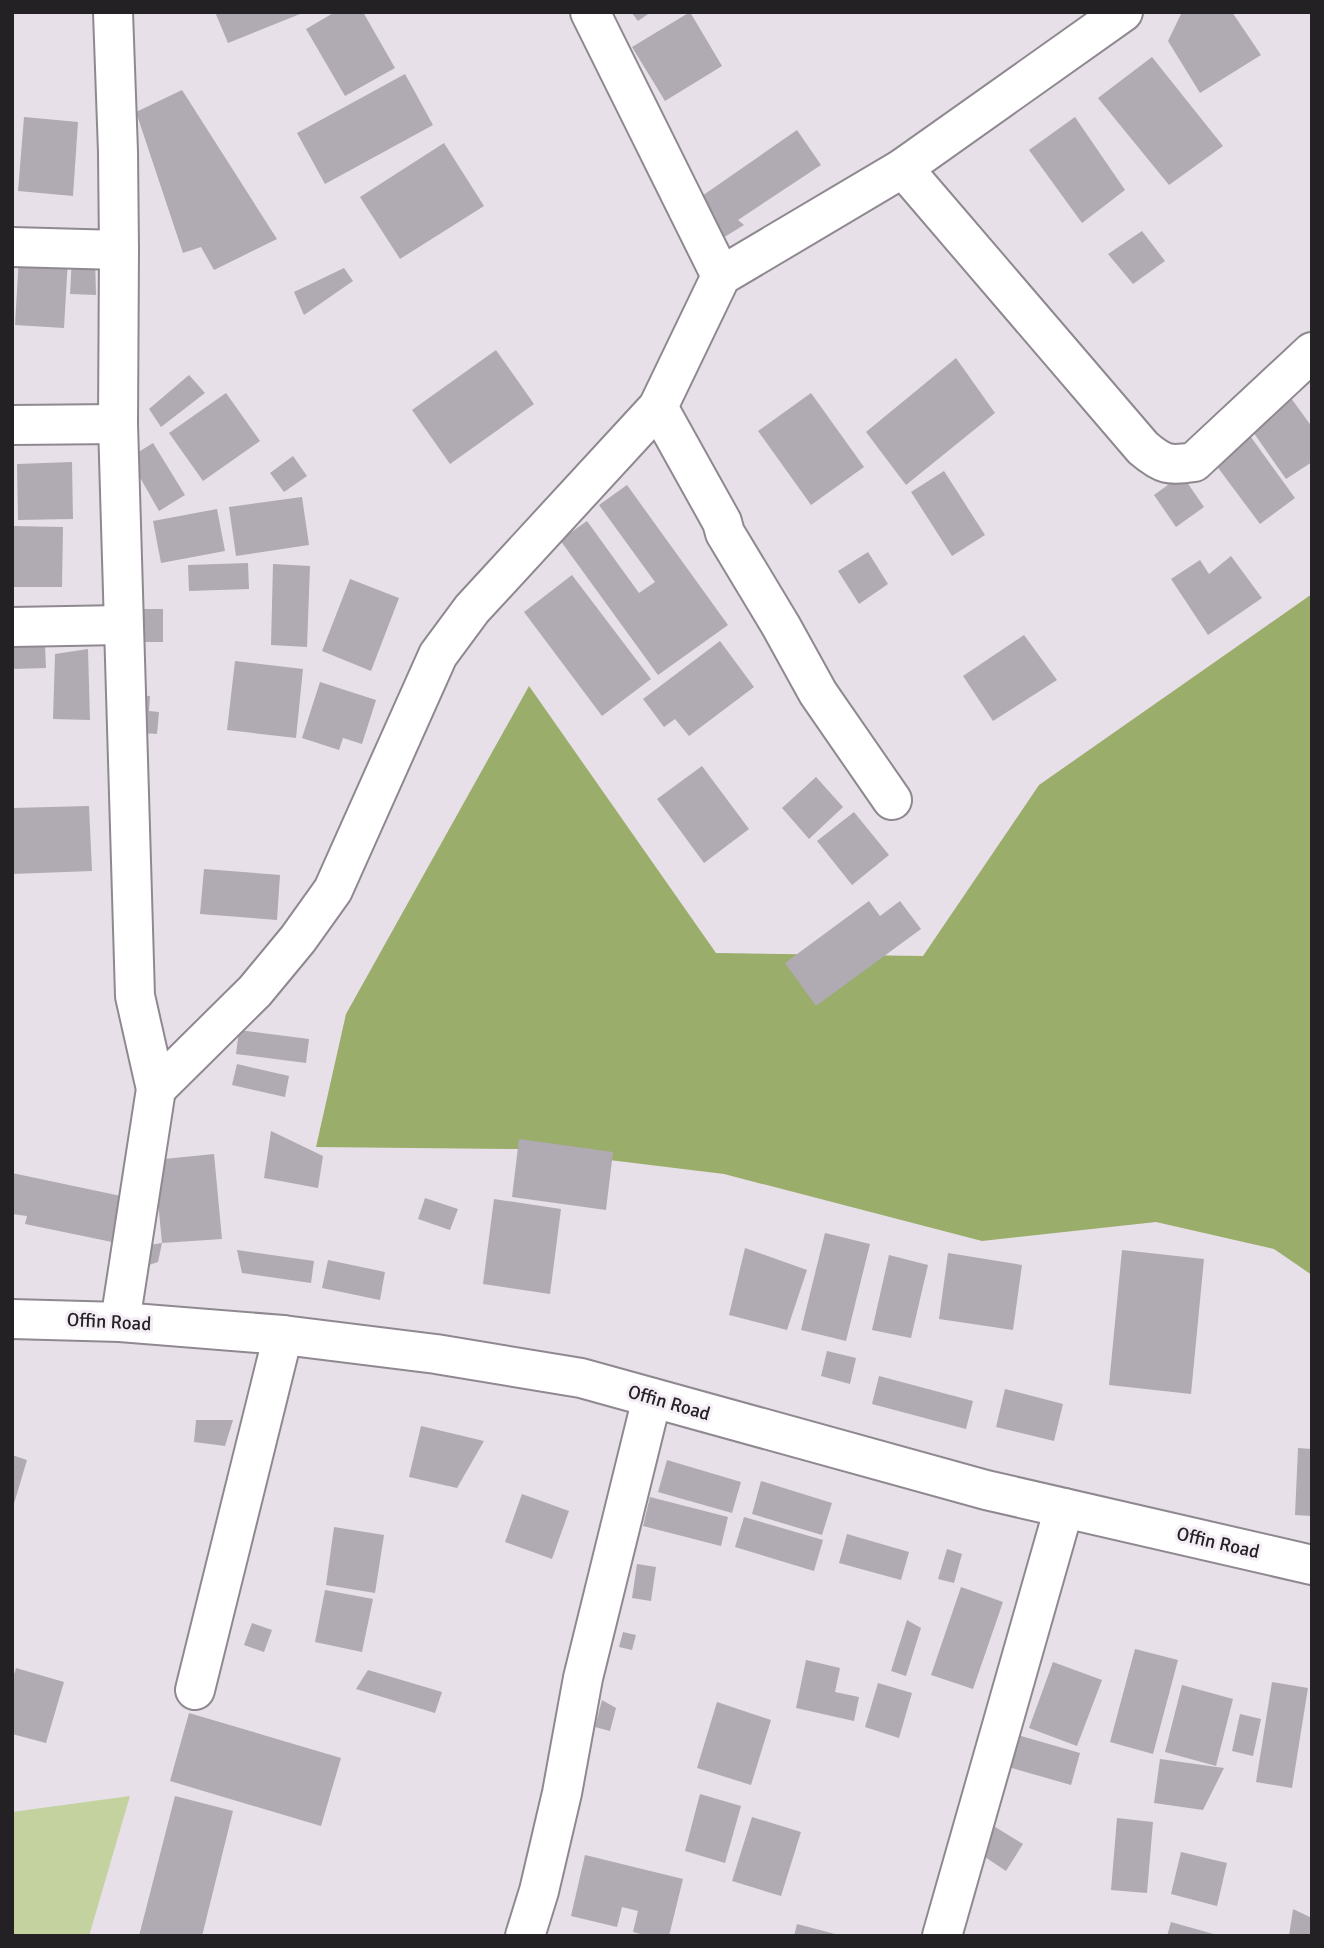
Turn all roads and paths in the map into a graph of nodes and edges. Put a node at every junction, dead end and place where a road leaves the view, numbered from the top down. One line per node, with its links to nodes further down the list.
1 (113, 12): 6 (street)
2 (590, 12): 7 (street)
3 (1123, 12): 4 (street)
4 (903, 167): 7 (street); 8 (street)
5 (12, 247): 6 (street)
6 (119, 250): 10 (street)
7 (721, 276): 9 (street)
8 (1312, 352)
9 (658, 407): 14 (street); 15 (street)
10 (118, 424): 11 (street); 12 (street)
11 (12, 425)
12 (122, 625): 13 (street); 15 (street)
13 (12, 627)
14 (892, 800)
15 (156, 1089): 17 (street)
16 (12, 1319): 17 (street, Offin Road)
17 (120, 1322): 18 (street, Offin Road)
18 (283, 1335): 19 (street, Offin Road); 22 (street)
19 (652, 1398): 20 (street, Offin Road); 23 (street)
20 (1063, 1508): 21 (street, Offin Road); 24 (street)
21 (1312, 1565)
22 (195, 1690)
23 (525, 1936)
24 (942, 1936)

